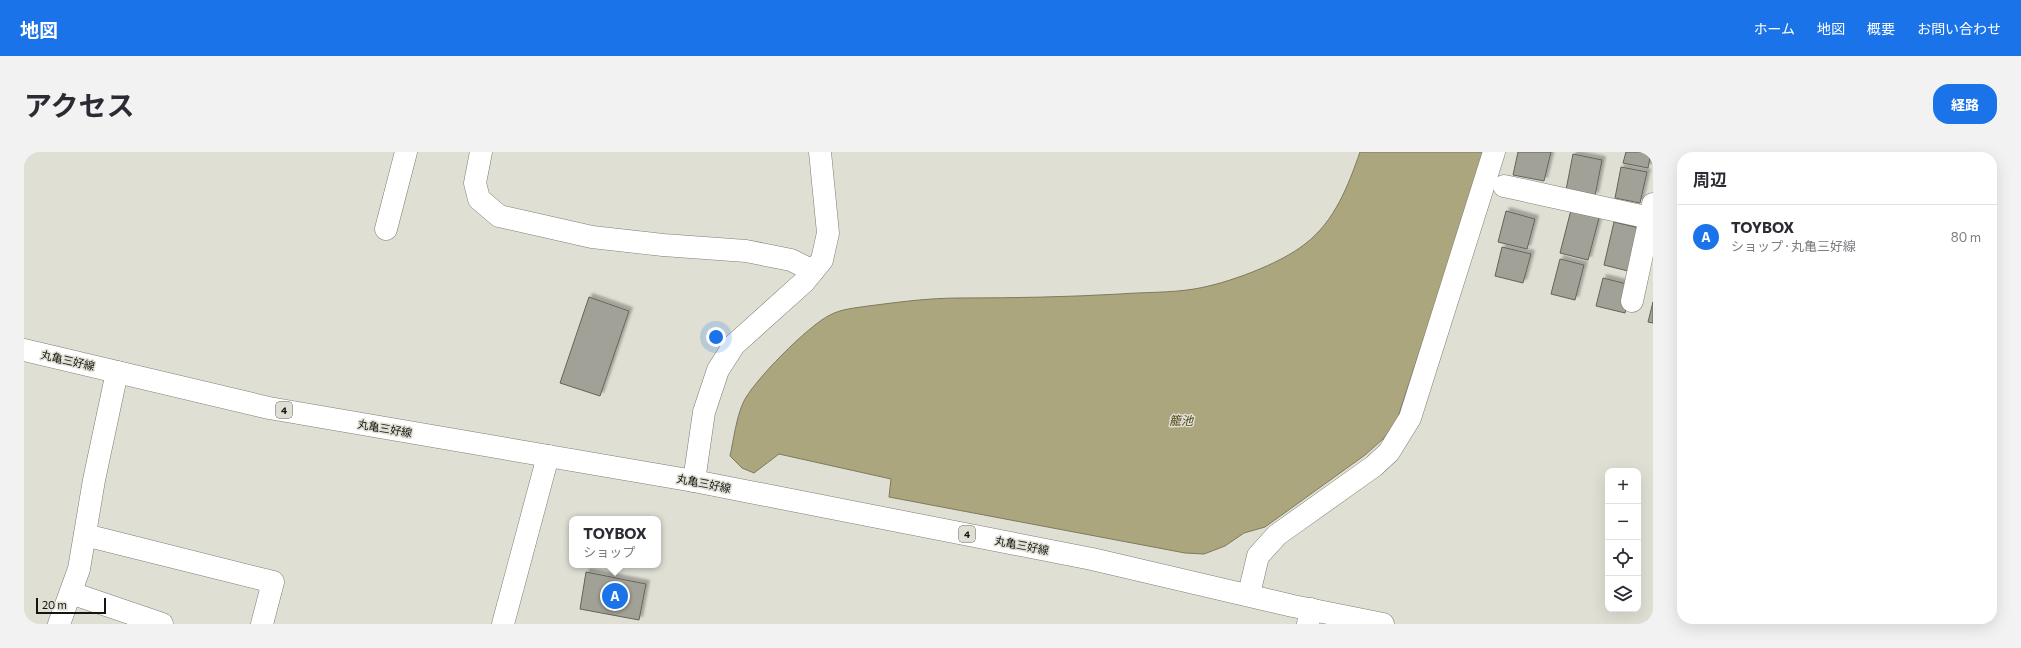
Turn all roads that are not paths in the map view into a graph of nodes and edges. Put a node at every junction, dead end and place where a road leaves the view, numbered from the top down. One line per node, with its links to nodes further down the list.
1 (406, 152): 7 (street)
2 (481, 152): 8 (street)
3 (820, 152): 8 (street)
4 (1494, 152): 16 (street)
5 (1504, 186): 6 (street)
6 (1652, 211): 9 (street)
7 (386, 229)
8 (813, 270): 13 (street)
9 (1632, 301)
10 (24, 350): 11 (street, 丸亀三好線 / 4)
11 (117, 372): 12 (street, 丸亀三好線 / 4); 14 (street)
12 (548, 456): 13 (street, 丸亀三好線 / 4); 21 (street)
13 (694, 480): 16 (street, 丸亀三好線 / 4)
14 (85, 535): 15 (street); 20 (street)
15 (71, 593): 18 (street); 19 (street)
16 (1249, 594): 17 (street, 丸亀三好線 / 4)
17 (1309, 617): 22 (street, 丸亀三好線 / 4)
18 (59, 624)
19 (162, 624)
20 (262, 624)
21 (503, 624)
22 (1383, 624)

